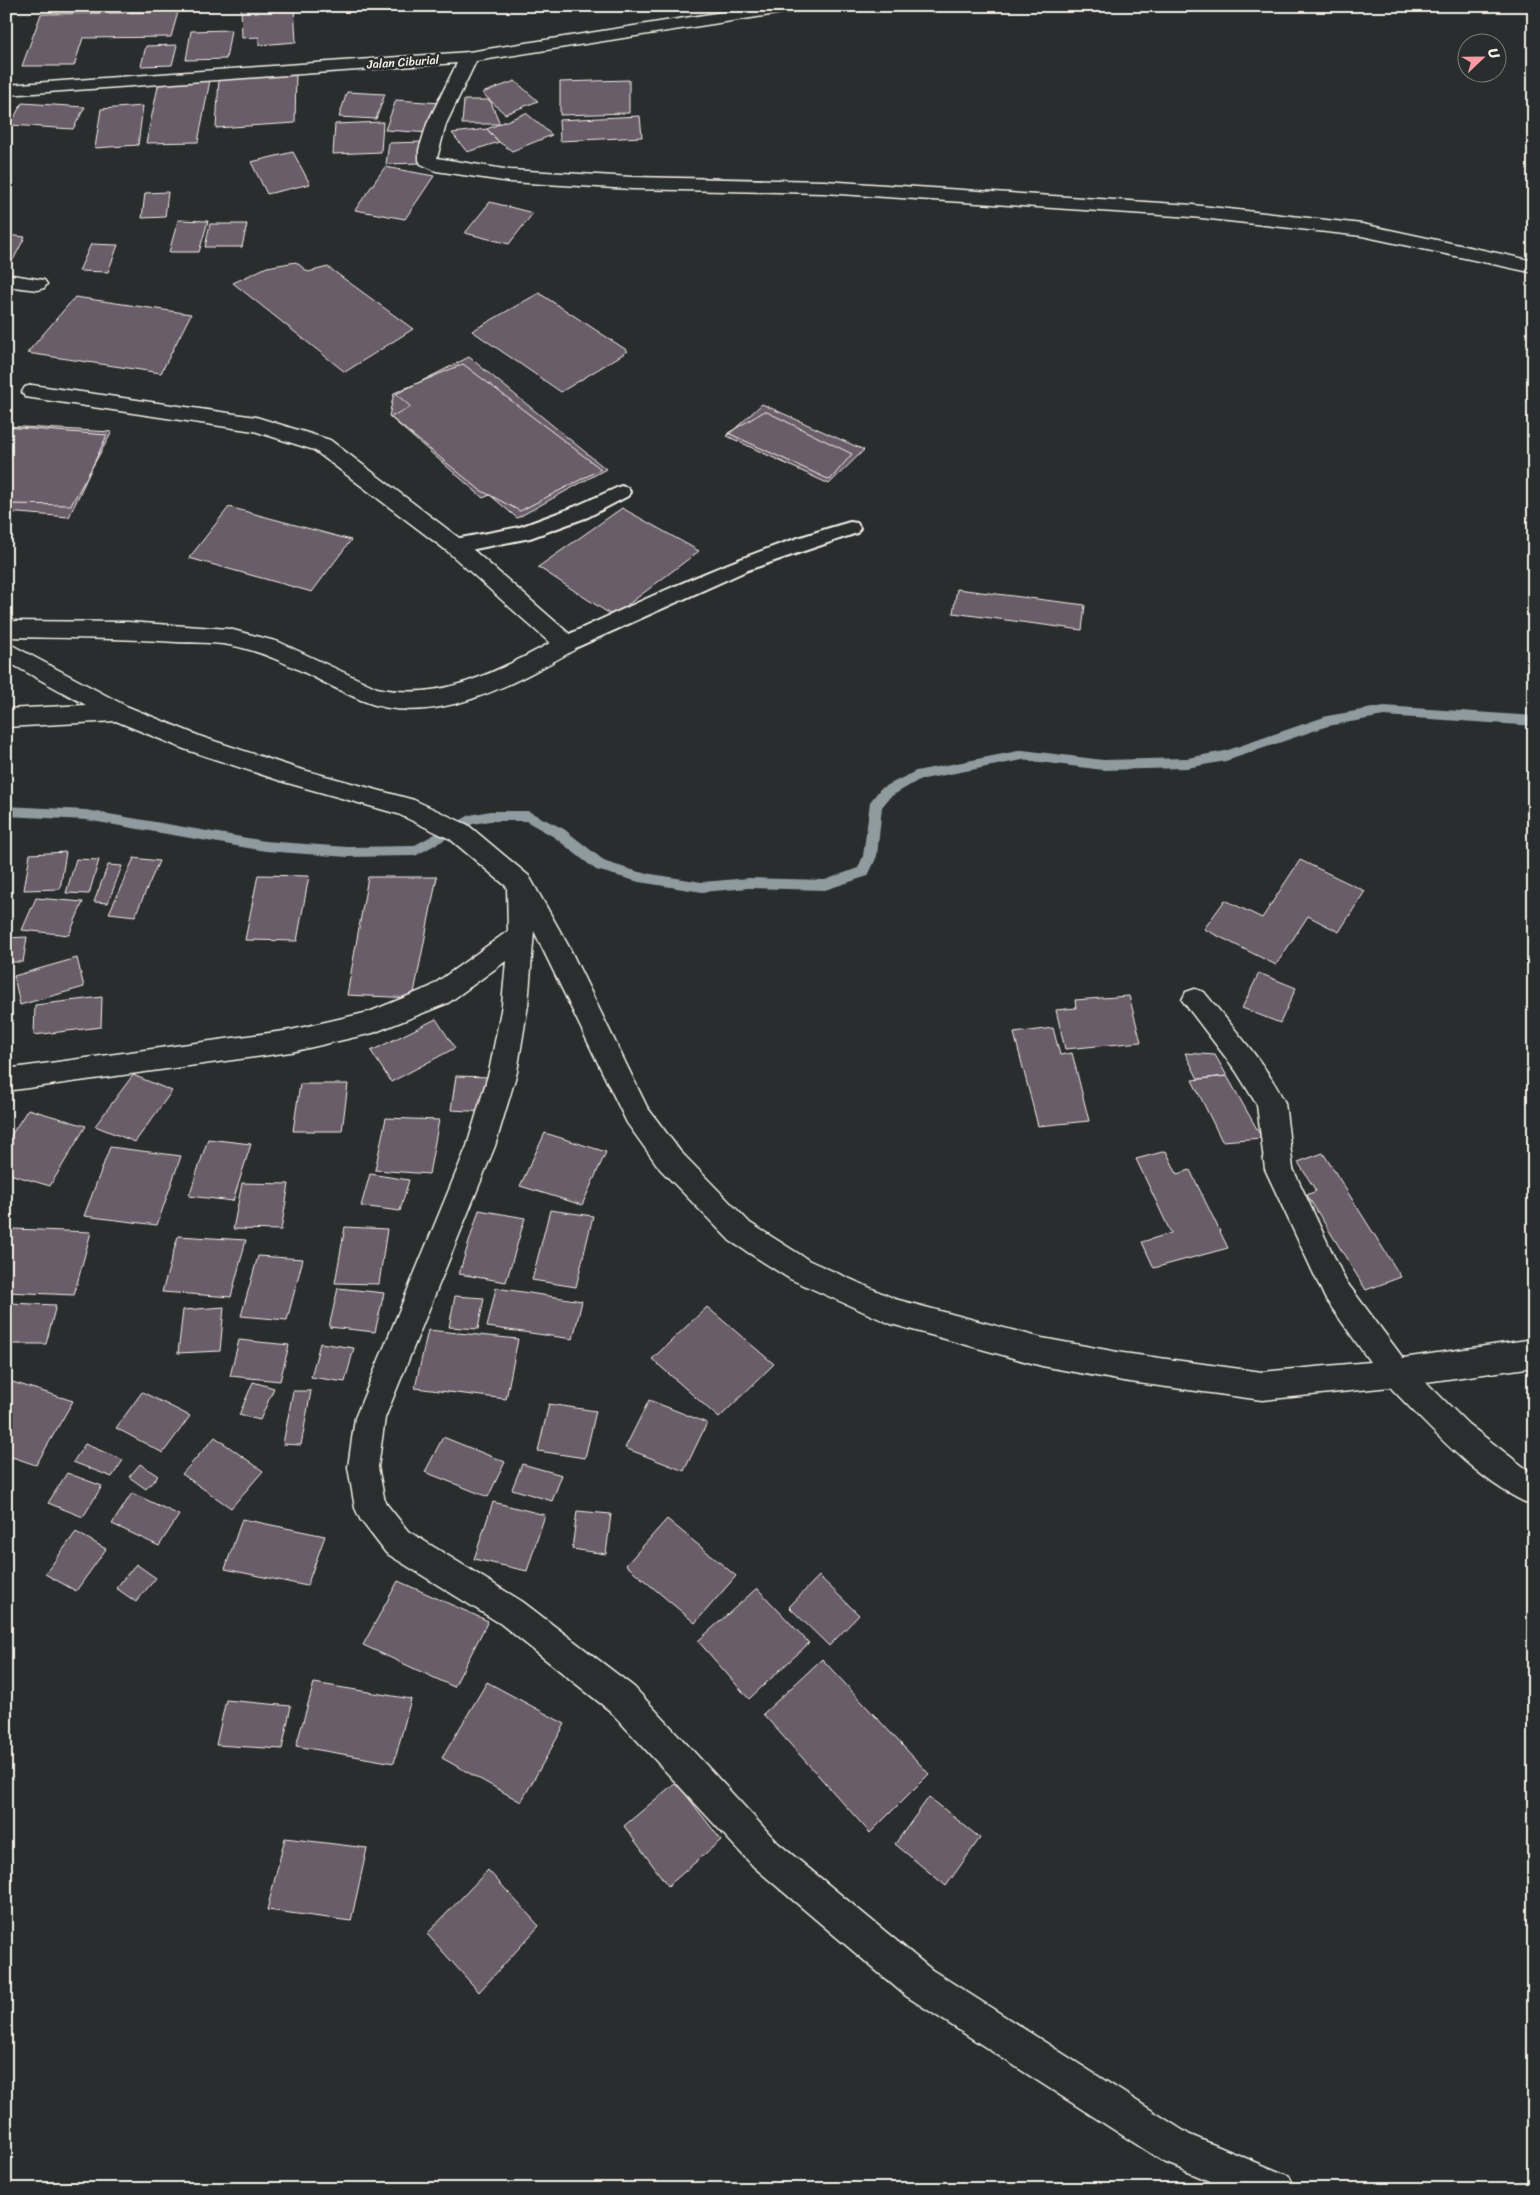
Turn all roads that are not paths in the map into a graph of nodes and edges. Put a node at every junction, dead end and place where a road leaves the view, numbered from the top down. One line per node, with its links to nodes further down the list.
1 (796, 6): 2 (street, Jalan Ciburial)
2 (469, 57): 3 (street, Jalan Ciburial); 4 (street)
3 (6, 90)
4 (1534, 267)
5 (6, 280): 6 (street)
6 (38, 284)
7 (32, 392): 10 (street)
8 (621, 492): 10 (lane)
9 (850, 528): 12 (lane)
10 (455, 546): 12 (street)
11 (6, 629): 12 (street)
12 (566, 644)
13 (6, 650): 14 (street)
14 (118, 712): 15 (street); 16 (street)
15 (6, 718)
16 (520, 883): 17 (street); 21 (street)
17 (521, 936): 19 (street); 23 (street)
18 (1195, 1000): 21 (street)
19 (6, 1080)
20 (1534, 1353): 21 (street)
21 (1396, 1373): 22 (street)
22 (1534, 1491)
23 (1276, 2189)

